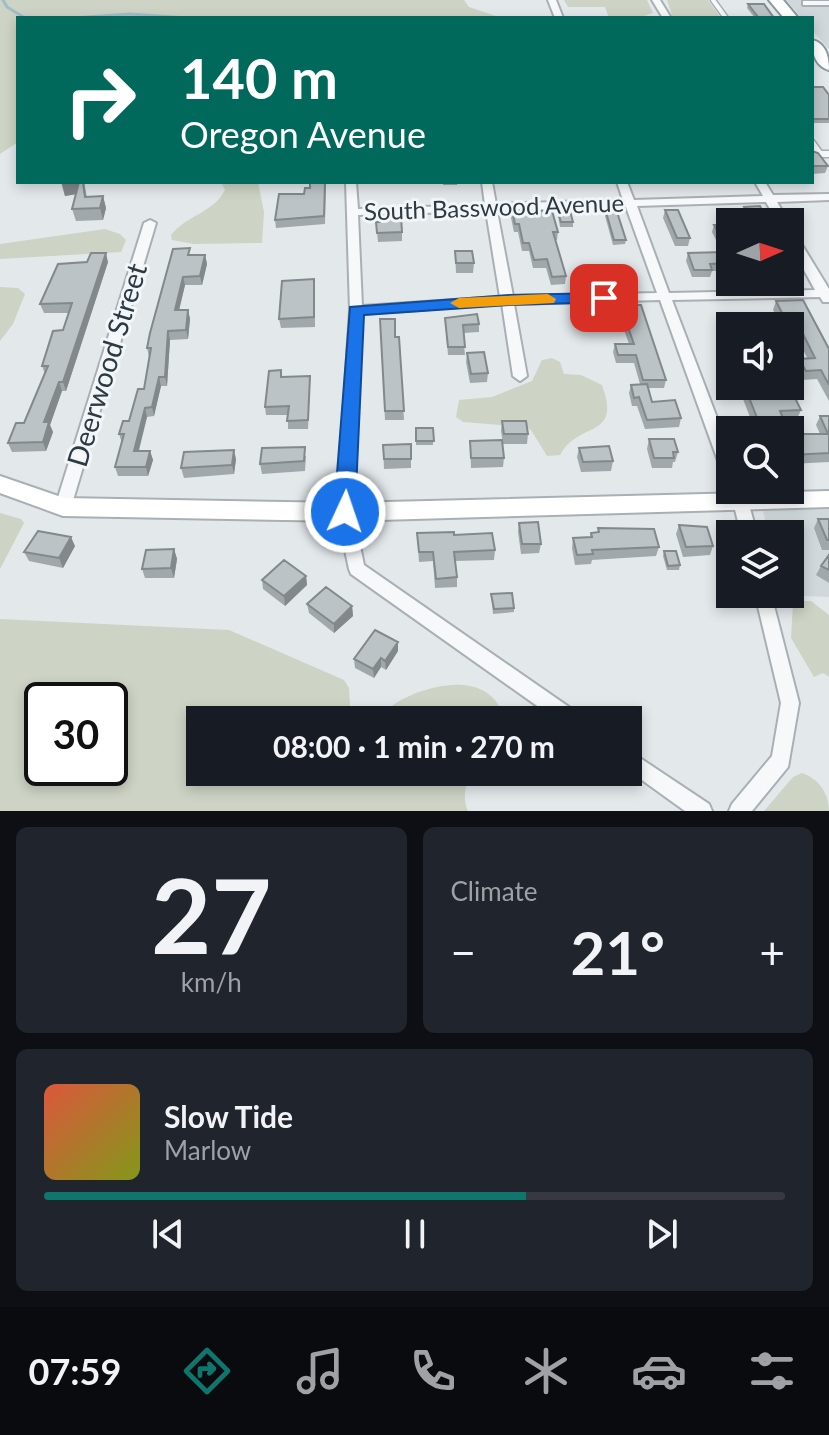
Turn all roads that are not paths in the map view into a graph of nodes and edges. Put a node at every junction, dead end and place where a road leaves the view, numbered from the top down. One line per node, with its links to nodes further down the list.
1 (776, 0): 4 (highway)
2 (806, 3): 3 (street)
3 (829, 3)
4 (789, 16)
5 (814, 46): 6 (highway)
6 (829, 65)
7 (814, 146): 9 (lane)
8 (814, 154): 9 (lane)
9 (820, 154): 10 (lane)
10 (829, 154)
11 (351, 184): 20 (street)
12 (487, 184): 18 (street)
13 (623, 184): 17 (street)
14 (761, 184): 16 (street)
15 (829, 197): 16 (street, South Basswood Avenue)
16 (769, 198): 17 (street, South Basswood Avenue); 19 (street)
17 (630, 204): 18 (street, South Basswood Avenue); 24 (street)
18 (492, 208): 20 (street, South Basswood Avenue); 25 (street)
19 (775, 208)
20 (352, 212): 26 (street)
21 (150, 223): 33 (street, Deerwood Street)
22 (804, 258): 23 (street)
23 (827, 296): 24 (street)
24 (666, 297): 25 (street); 28 (street)
25 (509, 300): 26 (street); 27 (street)
26 (356, 310): 34 (street)
27 (520, 376)
28 (716, 434)
29 (0, 484): 33 (main road)
30 (716, 496): 34 (main road)
31 (804, 498): 32 (main road)
32 (829, 499)
33 (63, 507): 34 (main road)
34 (345, 512): 36 (street)
35 (766, 608): 39 (street)
36 (552, 706)
37 (642, 769): 38 (street)
38 (702, 811)
39 (739, 811)

